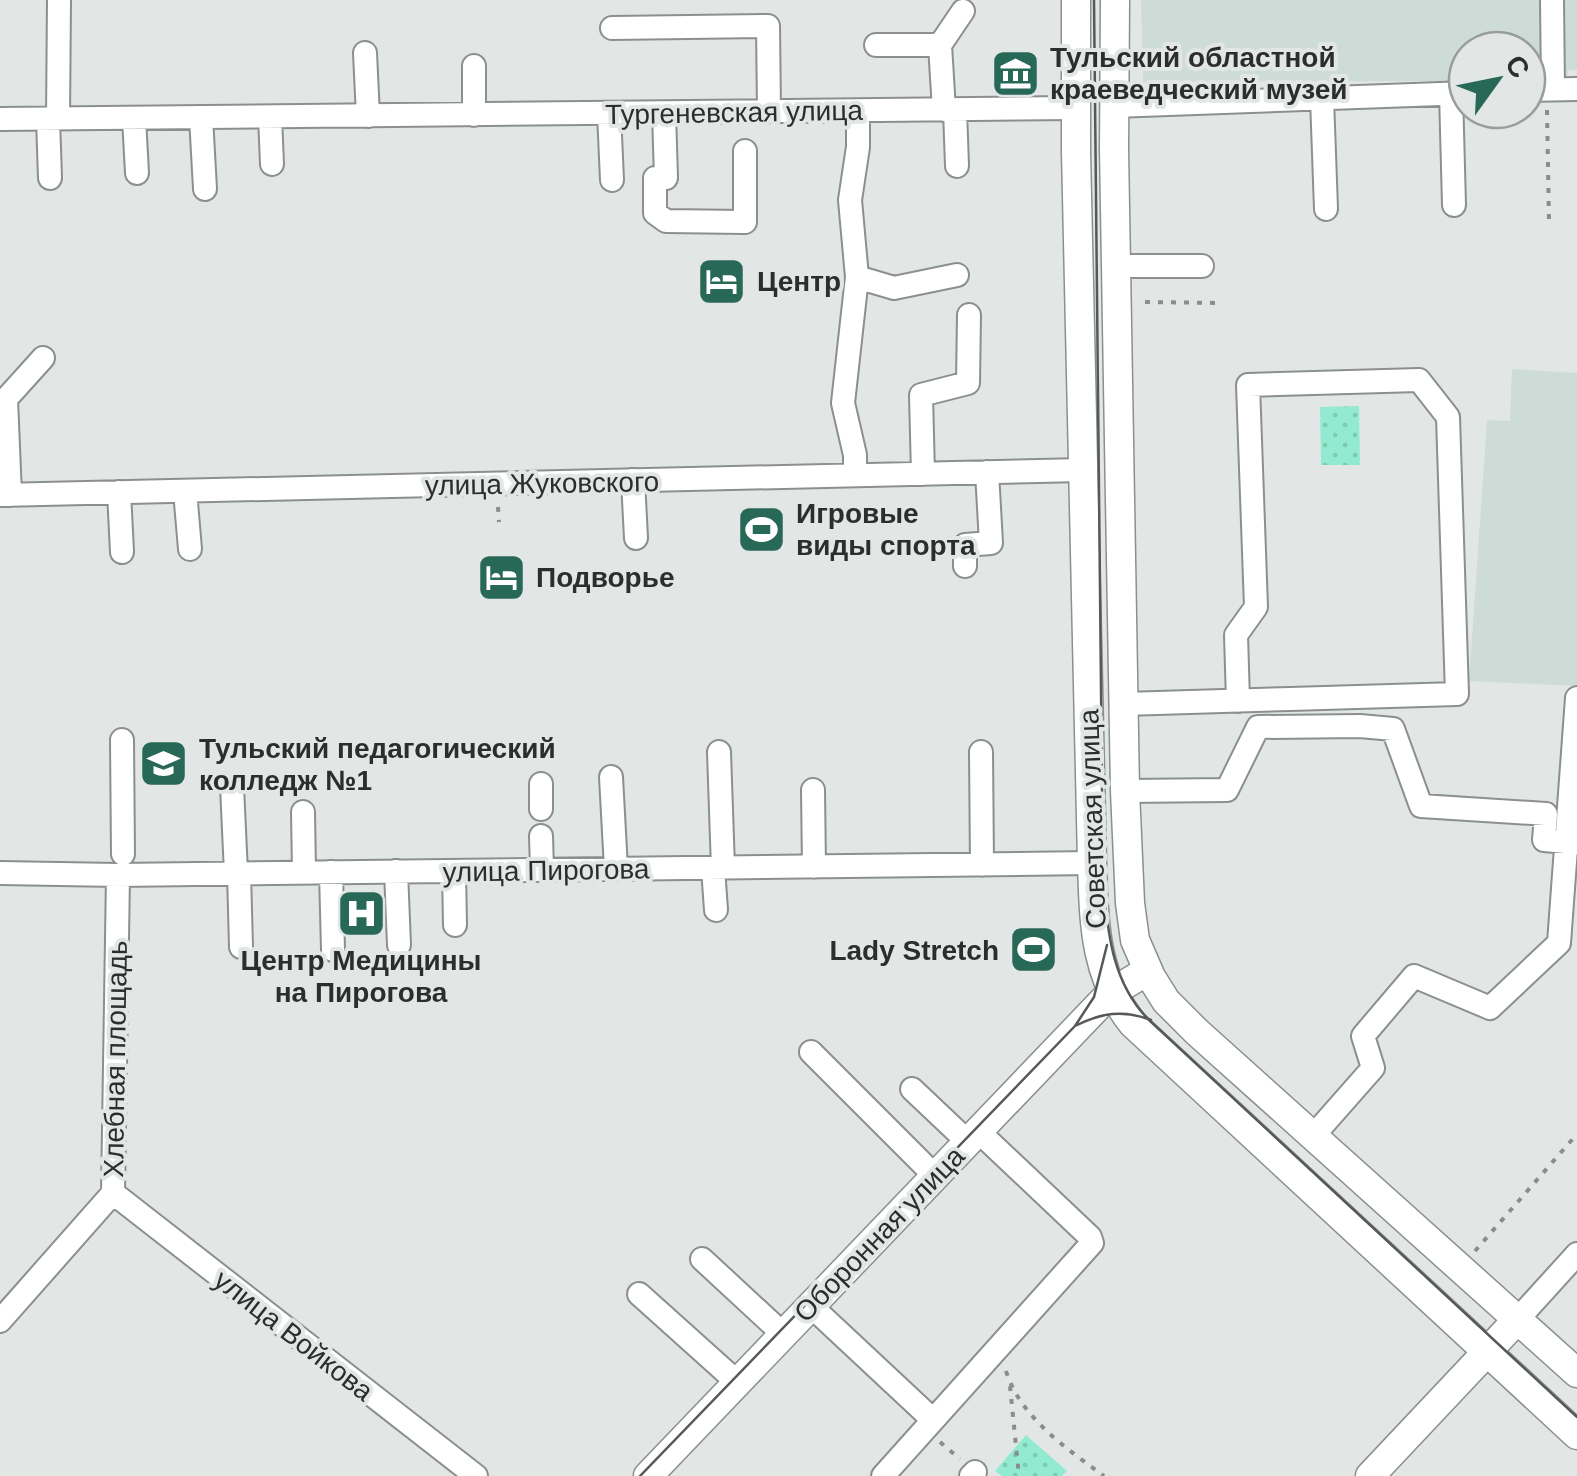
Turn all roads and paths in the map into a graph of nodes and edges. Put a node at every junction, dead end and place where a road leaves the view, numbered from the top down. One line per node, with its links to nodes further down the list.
1 (59, 0): 29 (street)
2 (1076, 0): 17 (main road, Советская улица)
3 (1116, 0): 16 (main road, Советская улица)
4 (963, 11): 8 (street)
5 (1550, 13): 14 (street)
6 (612, 28): 21 (street)
7 (876, 44): 8 (street)
8 (940, 46): 18 (street)
9 (366, 53): 25 (street)
10 (474, 66): 24 (street)
11 (1577, 89): 14 (street)
12 (1447, 93): 15 (street, Тургеневская улица)
13 (1547, 96): 14 (street)
14 (1550, 97): 40 (path)
15 (1322, 98): 16 (street, Тургеневская улица); 39 (street)
16 (1114, 106): 17 (main road, Тургеневская улица); 41 (main road, Советская улица)
17 (1076, 108): 18 (street, Тургеневская улица); 49 (main road, Советская улица)
18 (950, 110): 19 (street, Тургеневская улица); 33 (street)
19 (858, 111): 21 (street, Тургеневская улица); 44 (street)
20 (745, 112): 21 (street, Тургеневская улица); 23 (street, Тургеневская улица); 23 (street)
21 (770, 112)
22 (609, 113): 23 (street, Тургеневская улица); 24 (street, Тургеневская улица); 36 (street)
23 (664, 113)
24 (474, 115): 25 (street, Тургеневская улица)
25 (368, 116): 26 (street, Тургеневская улица)
26 (270, 117): 28 (street, Тургеневская улица); 32 (street)
27 (134, 118): 28 (street, Тургеневская улица); 29 (street, Тургеневская улица); 34 (street)
28 (201, 118): 37 (street)
29 (53, 119): 30 (street, Тургеневская улица); 35 (street)
30 (0, 120)
31 (1457, 130): 38 (street)
32 (272, 164)
33 (957, 166)
34 (136, 174)
35 (50, 178)
36 (612, 180)
37 (205, 189)
38 (1454, 205)
39 (1326, 209)
40 (1549, 222)
41 (1116, 266): 42 (street); 63 (main road, Советская улица)
42 (1202, 266)
43 (957, 275): 44 (street)
44 (857, 277): 52 (street)
45 (1145, 302): 46 (path)
46 (1220, 303)
47 (969, 315): 51 (street)
48 (43, 358): 56 (street)
49 (1083, 470): 50 (street, улица Жуковского); 76 (main road, Советская улица)
50 (987, 472): 51 (street, улица Жуковского); 60 (street)
51 (923, 474): 52 (street, улица Жуковского)
52 (855, 475): 53 (street, улица Жуковского)
53 (633, 480): 54 (street, улица Жуковского); 57 (street)
54 (185, 491): 55 (street, улица Жуковского); 58 (street)
55 (120, 492): 56 (street, улица Жуковского); 59 (street)
56 (5, 495)
57 (636, 538)
58 (190, 549)
59 (122, 552)
60 (965, 566)
61 (1577, 698): 75 (street)
62 (1238, 700): 62 (street); 63 (street)
63 (1124, 704): 71 (main road, Советская улица)
64 (122, 740): 77 (street, Хлебная площадь)
65 (719, 752): 80 (street)
66 (981, 752): 78 (street)
67 (611, 777): 81 (street)
68 (540, 784): 72 (street)
69 (232, 788): 88 (street)
70 (813, 790): 79 (street)
71 (1125, 791): 75 (street); 94 (main road, Советская улица)
72 (541, 809)
73 (304, 812): 84 (street)
74 (542, 836): 82 (street)
75 (1572, 843): 100 (street)
76 (1092, 863): 78 (street, улица Пирогова); 95 (main road, Советская улица)
77 (121, 864): 87 (street, улица Пирогова); 88 (street, улица Пирогова); 102 (street, Хлебная площадь)
78 (982, 865): 79 (street, улица Пирогова)
79 (814, 866): 80 (street, улица Пирогова)
80 (718, 868): 81 (street, улица Пирогова); 89 (street)
81 (616, 869): 82 (street, улица Пирогова)
82 (542, 870): 83 (street, улица Пирогова)
83 (454, 871): 86 (street, улица Пирогова); 90 (street)
84 (304, 872): 85 (street, улица Пирогова); 88 (street, улица Пирогова)
85 (331, 872): 86 (street, улица Пирогова); 93 (street)
86 (396, 872): 91 (street)
87 (0, 873)
88 (237, 873): 92 (street)
89 (716, 910)
90 (455, 934)
91 (399, 945)
92 (241, 947)
93 (334, 950)
94 (1147, 971): 95 (main road, Оборонная улица); 100 (main road, Советская улица)
95 (1111, 993): 99 (main road, Оборонная улица); 111 (main road, Советская улица)
96 (812, 1052): 101 (street)
97 (912, 1089): 99 (street)
98 (1577, 1134): 103 (path)
99 (973, 1136): 101 (main road, Оборонная улица); 116 (street)
100 (1314, 1136): 108 (main road, Советская улица)
101 (935, 1176): 107 (main road, Оборонная улица)
102 (112, 1193): 109 (street, Хлебная площадь); 119 (street, улица Войкова)
103 (1475, 1251)
104 (1577, 1254): 108 (street)
105 (702, 1259): 110 (street)
106 (639, 1294): 114 (street)
107 (810, 1306): 110 (main road, Оборонная улица); 116 (street)
108 (1517, 1320): 111 (main road); 113 (main road, Советская улица)
109 (0, 1322)
110 (783, 1334): 114 (main road, Оборонная улица)
111 (1486, 1352): 117 (main road, Советская улица); 124 (main road)
112 (1004, 1366): 115 (path)
113 (1577, 1374)
114 (737, 1382): 120 (main road, Оборонная улица)
115 (1010, 1386): 122 (path); 123 (path)
116 (930, 1425): 118 (path); 121 (street)
117 (1577, 1435)
118 (973, 1474)
119 (476, 1476)
120 (648, 1476)
121 (883, 1476)
122 (1019, 1476)
123 (1104, 1476)
124 (1370, 1476)

